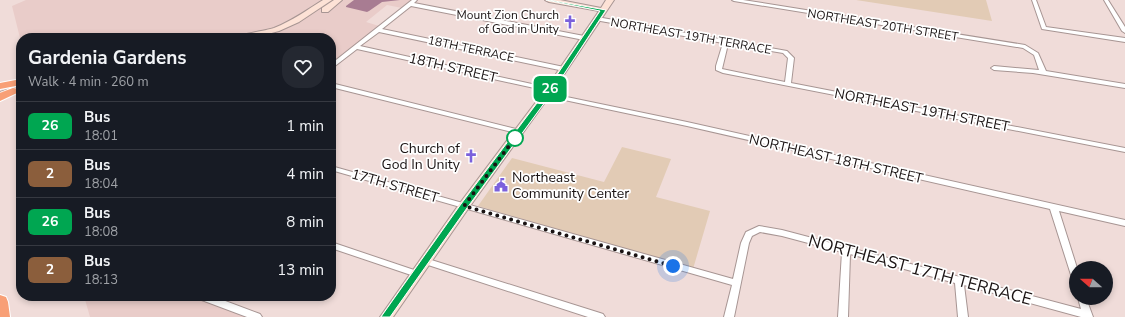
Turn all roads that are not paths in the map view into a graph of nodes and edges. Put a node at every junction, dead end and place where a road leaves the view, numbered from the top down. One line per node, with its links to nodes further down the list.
1 (328, 0): 13 (street)
2 (338, 0): 14 (street)
3 (549, 0): 9 (street, NORTHEAST 19TH TERRACE)
4 (610, 0): 9 (street)
5 (734, 0): 22 (street, NORTHEAST 20TH STREET)
6 (1034, 0): 16 (street)
7 (1106, 0): 12 (street)
8 (412, 2): 11 (street); 15 (street)
9 (603, 10): 10 (street)
10 (597, 19): 15 (street); 17 (street, NORTHEAST 19TH TERRACE)
11 (378, 30): 18 (street); 21 (street, 18TH TERRACE)
12 (1125, 31)
13 (266, 33)
14 (283, 33)
15 (584, 38): 21 (street)
16 (1125, 40)
17 (726, 42): 23 (street, NORTHEAST 19TH TERRACE); 23 (street, NORTHEAST 19TH STREET)
18 (356, 47): 19 (street); 31 (street, 18TH STREET)
19 (336, 63)
20 (994, 68): 22 (street)
21 (564, 69): 31 (street)
22 (1043, 72): 27 (street)
23 (788, 84): 34 (street, NORTHEAST 19TH STREET)
24 (0, 86): 25 (highway)
25 (16, 86)
26 (336, 86): 33 (street)
27 (1125, 86)
28 (16, 87): 30 (street)
29 (16, 88): 32 (highway)
30 (0, 90)
31 (548, 92): 33 (street); 37 (street, NORTHEAST 18TH STREET)
32 (0, 97)
33 (520, 132): 36 (street)
34 (1125, 150)
35 (336, 169): 36 (street, 17TH STREET)
36 (464, 206): 41 (street); 45 (street, 17TH STREET)
37 (1054, 208): 38 (street, NORTHEAST 18TH STREET); 42 (street)
38 (1125, 223)
39 (336, 247): 43 (street)
40 (846, 250): 44 (street, NORTHEAST 17TH TERRACE); 45 (street, NORTHEAST 17TH TERRACE); 55 (street)
41 (425, 261): 43 (street); 53 (street)
42 (1071, 261)
43 (417, 274): 52 (street)
44 (959, 281): 49 (street, NORTHEAST 17TH TERRACE); 56 (street)
45 (736, 283): 54 (street)
46 (215, 301): 51 (street)
47 (0, 302): 50 (highway)
48 (1084, 305): 49 (street)
49 (1088, 316)
50 (2, 317)
51 (257, 317)
52 (386, 317)
53 (600, 317)
54 (729, 317)
55 (843, 317)
56 (963, 317)

